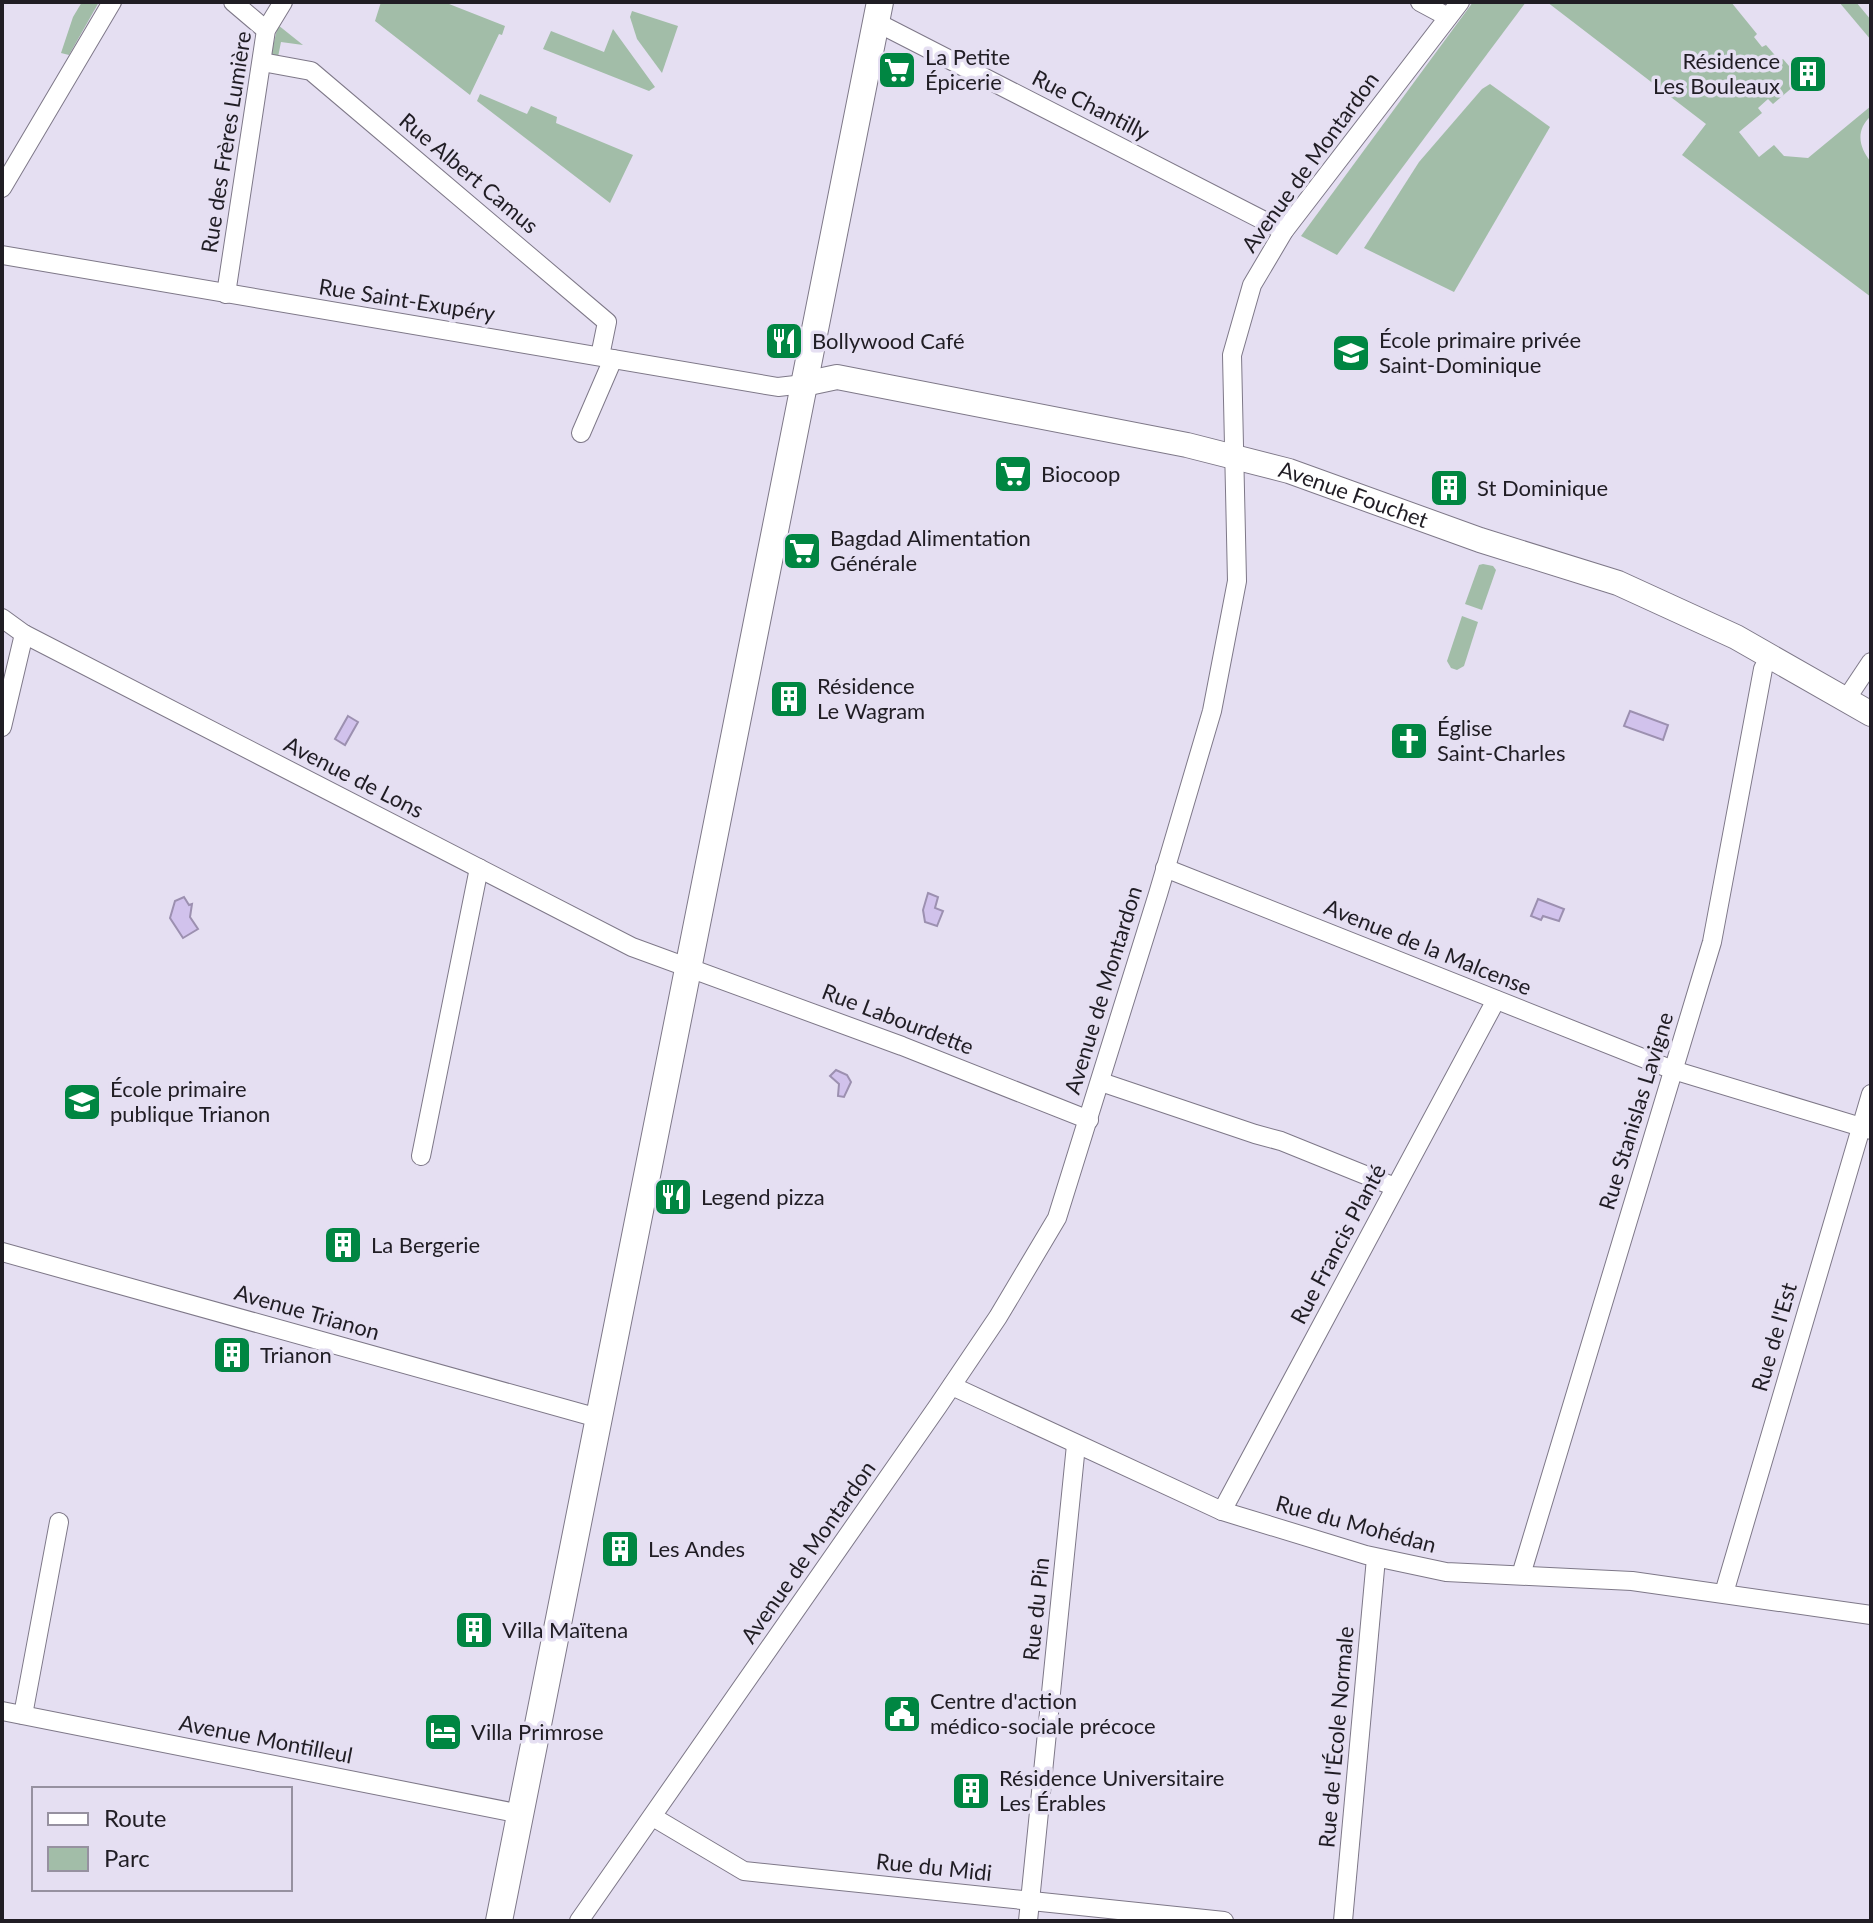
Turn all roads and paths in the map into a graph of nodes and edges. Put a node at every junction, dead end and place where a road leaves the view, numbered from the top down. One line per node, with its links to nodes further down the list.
1 (112, 2): 9 (street)
2 (233, 2): 7 (street)
3 (283, 2): 7 (street, Rue des Frères Lumière)
4 (1420, 2): 5 (street)
5 (1454, 10): 10 (street, Avenue de Montardon)
6 (878, 12): 10 (street, Rue Chantilly); 14 (main road)
7 (266, 30): 8 (street, Rue des Frères Lumière)
8 (262, 62): 12 (street, Rue des Frères Lumière); 13 (street, Rue Albert Camus)
9 (2, 188)
10 (1284, 231): 16 (street, Avenue de Montardon)
11 (2, 255): 12 (street, Rue Saint-Exupéry)
12 (226, 294): 13 (street, Rue Saint-Exupéry)
13 (606, 358): 14 (street, Rue Saint-Exupéry); 15 (street)
14 (804, 384): 16 (street, Avenue Fouchet); 26 (main road)
15 (581, 433)
16 (1234, 457): 19 (street, Avenue Fouchet); 25 (street, Avenue de Montardon)
17 (2, 618): 18 (street, Avenue de Lons)
18 (24, 634): 23 (street); 24 (street, Avenue de Lons)
19 (1770, 655): 21 (street, Avenue Fouchet); 28 (street, Rue Stanislas Lavigne)
20 (1871, 662): 21 (street)
21 (1847, 698): 22 (street, Avenue Fouchet)
22 (1871, 714)
23 (2, 727)
24 (479, 868): 26 (street, Avenue de Lons); 33 (street)
25 (1165, 868): 27 (street, Avenue de la Malcense); 29 (street, Avenue de Montardon)
26 (688, 968): 31 (street, Rue Labourdette); 37 (main road)
27 (1496, 1000): 28 (street, Avenue de la Malcense); 34 (street, Rue Francis Planté)
28 (1673, 1070): 32 (street, Avenue de la Malcense); 42 (street, Rue Stanislas Lavigne)
29 (1101, 1082): 31 (street, Avenue de Montardon); 34 (street)
30 (1871, 1094): 32 (street, Rue de l'Est)
31 (1089, 1120): 36 (street, Avenue de Montardon)
32 (1866, 1128): 43 (street, Rue de l'Est)
33 (421, 1156)
34 (1395, 1187): 39 (street, Rue Francis Planté)
35 (2, 1252): 37 (street, Avenue Trianon)
36 (952, 1386): 38 (street, Rue du Mohédan); 48 (street, Avenue de Montardon)
37 (598, 1418): 47 (main road)
38 (1076, 1445): 39 (street, Rue du Mohédan); 49 (street, Rue du Pin)
39 (1222, 1511): 41 (street, Rue du Mohédan)
40 (59, 1522): 46 (street)
41 (1376, 1558): 42 (street, Rue du Mohédan); 54 (street, Rue de l'École Normale)
42 (1521, 1575): 43 (street, Rue du Mohédan)
43 (1724, 1593): 44 (street, Rue du Mohédan)
44 (1871, 1615)
45 (2, 1711): 46 (street, Avenue Montilleul)
46 (23, 1715): 47 (street, Avenue Montilleul)
47 (521, 1814): 50 (main road)
48 (653, 1817): 49 (street, Rue du Midi); 51 (street, Avenue de Montardon)
49 (1030, 1902): 52 (street, Rue du Pin); 53 (street, Rue du Midi)
50 (499, 1921)
51 (579, 1921)
52 (1028, 1921)
53 (1224, 1921)
54 (1343, 1921)

